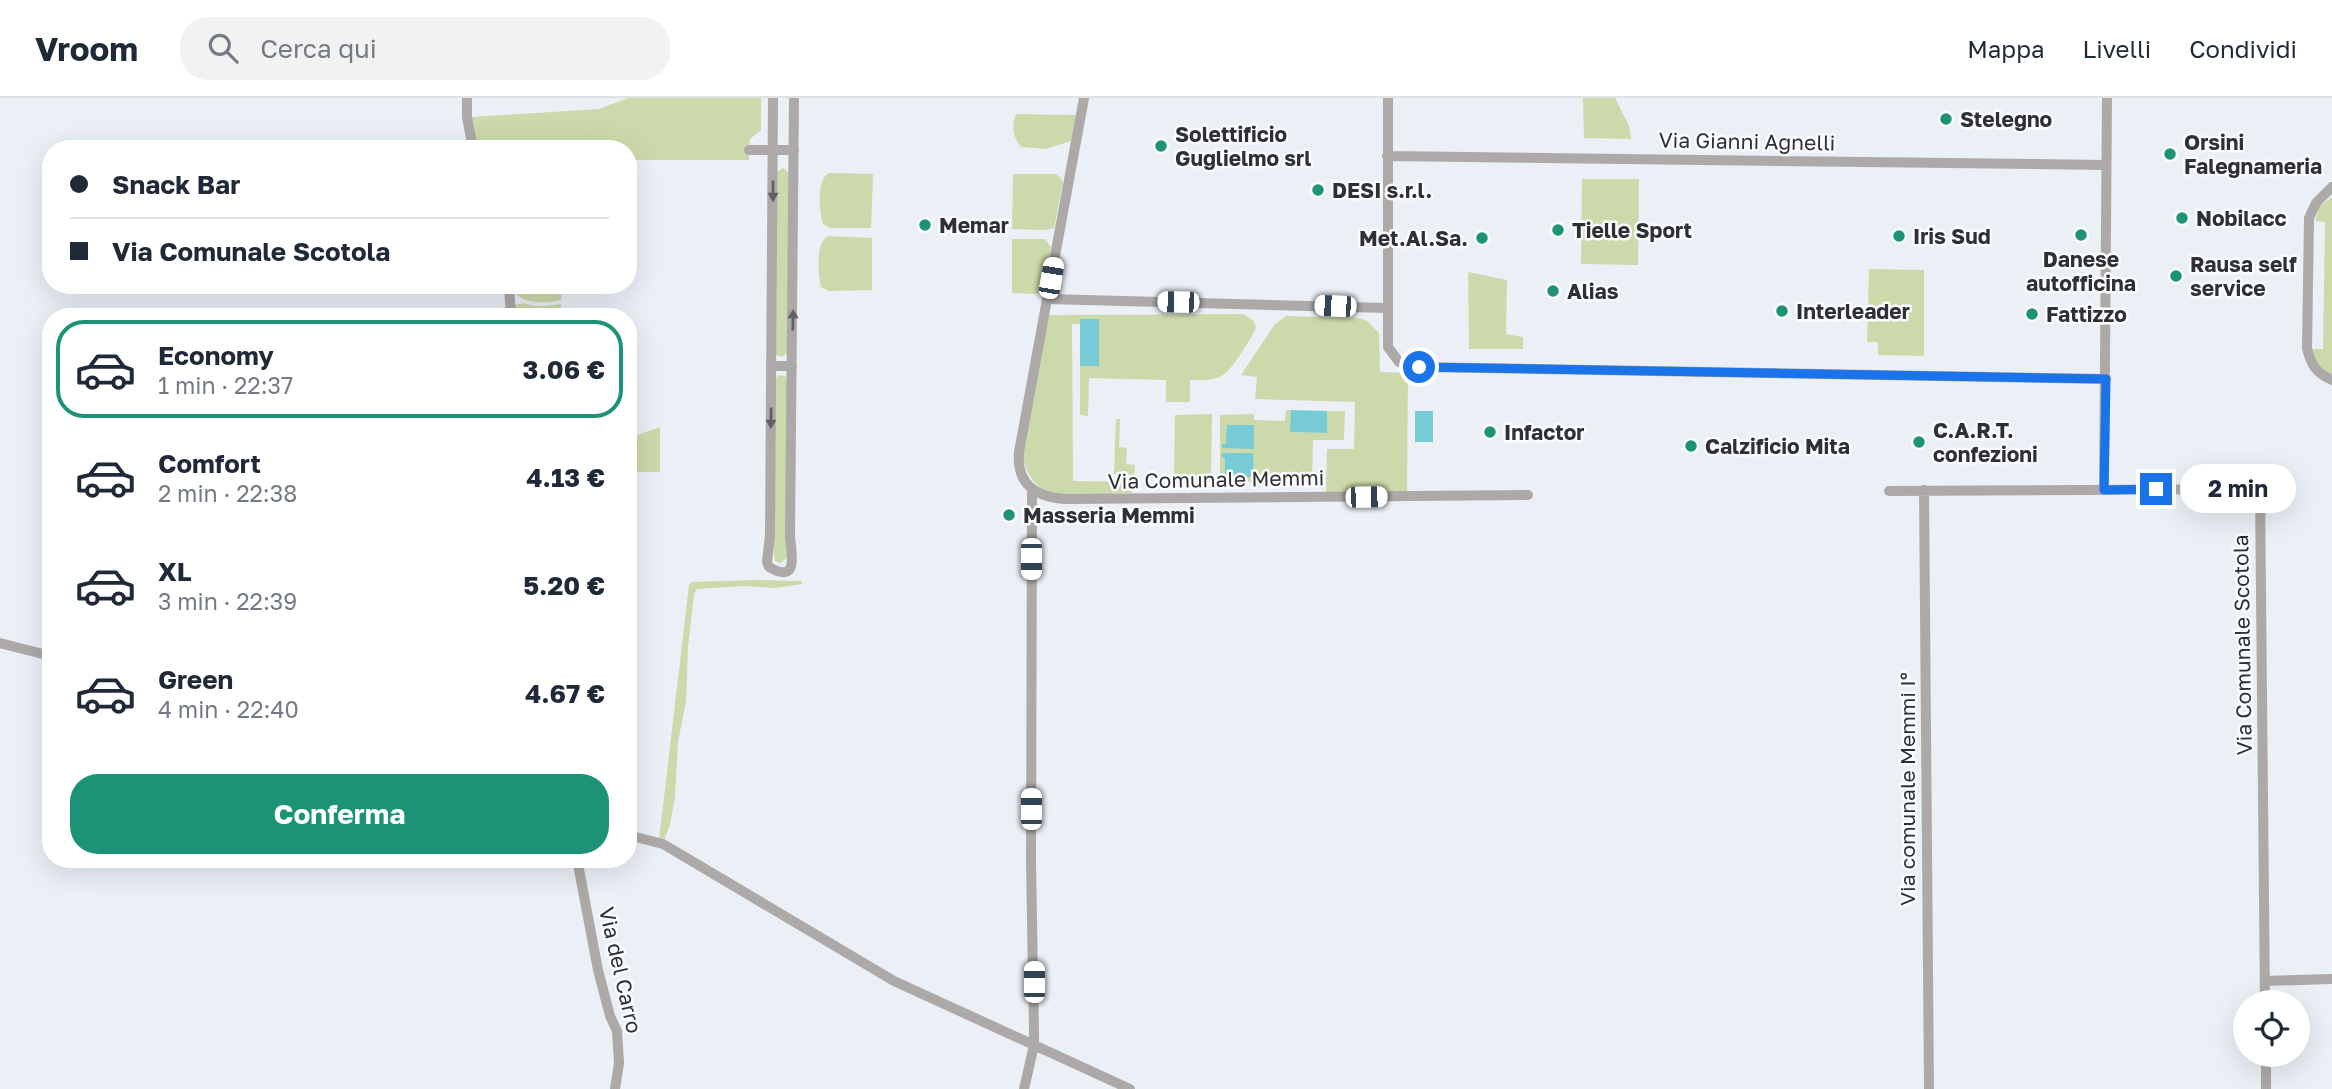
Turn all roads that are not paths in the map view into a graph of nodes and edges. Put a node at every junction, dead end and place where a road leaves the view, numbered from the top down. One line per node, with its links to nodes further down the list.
1 (467, 98): 7 (street)
2 (773, 98): 9 (street)
3 (794, 98): 10 (street)
4 (1084, 98): 14 (street)
5 (1388, 98): 11 (street)
6 (2107, 98): 12 (street)
7 (471, 140)
8 (749, 150): 9 (street)
9 (772, 150): 10 (street); 16 (street, one-way to 16)
10 (794, 150): 17 (street, one-way to 10)
11 (1387, 156): 12 (street, Via Gianni Agnelli); 15 (street)
12 (2106, 165): 18 (street)
13 (2331, 188): 19 (street)
14 (1048, 299): 15 (street); 20 (street)
15 (1387, 308): 18 (street)
16 (771, 366): 17 (street); 17 (street, one-way to 17)
17 (792, 366)
18 (2106, 379): 22 (street)
19 (2332, 380)
20 (1032, 489): 24 (street, Via Comunale Memmi); 32 (street)
21 (1924, 489): 22 (street, Via Comunale Scotola); 23 (street, Via Comunale Scotola); 37 (street, Via comunale Memmi I°)
22 (2104, 490): 30 (street, Via Comunale Scotola)
23 (1889, 491)
24 (1528, 495)
25 (0, 643): 26 (street)
26 (42, 654)
27 (637, 837): 32 (street)
28 (579, 868): 34 (street, Via del Carro)
29 (2332, 979): 30 (street)
30 (2265, 981): 31 (street, Via Comunale Scotola)
31 (2265, 990)
32 (1034, 1045): 35 (street); 36 (street)
33 (2266, 1067): 38 (street)
34 (615, 1089)
35 (1024, 1089)
36 (1130, 1089)
37 (1929, 1089)
38 (2266, 1089)

